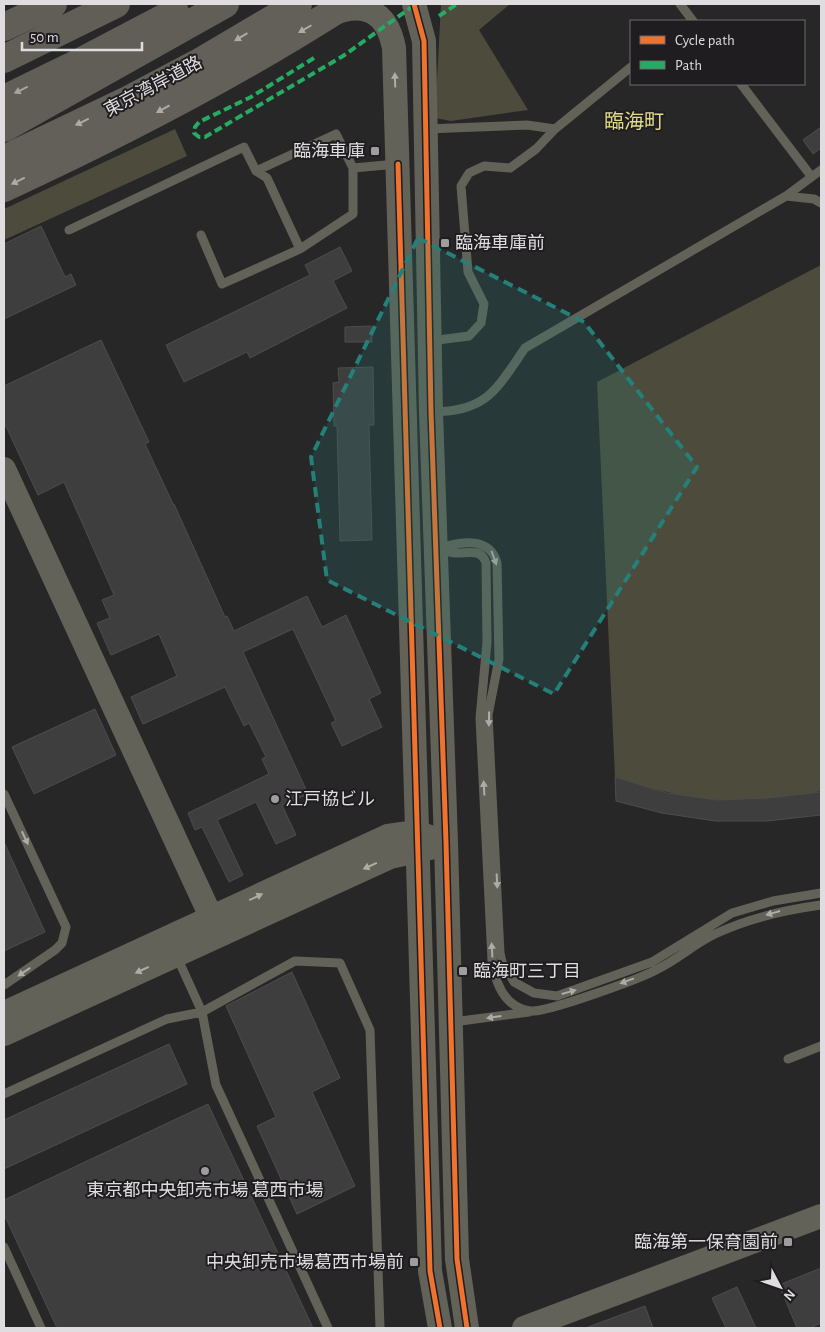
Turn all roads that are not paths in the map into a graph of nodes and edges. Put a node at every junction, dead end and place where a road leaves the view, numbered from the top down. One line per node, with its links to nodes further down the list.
1 (53, 4): 11 (highway)
2 (116, 4): 12 (highway)
3 (189, 4): 16 (highway, one-way to 16)
4 (203, 4): 16 (highway)
5 (225, 4): 16 (highway)
6 (298, 4): 19 (highway, 東京湾岸道路, one-way to 19)
7 (414, 4): 17 (street)
8 (680, 4): 10 (lane)
9 (337, 9): 15 (street, one-way to 9); 26 (highway, one-way to 26)
10 (691, 20)
11 (4, 27)
12 (4, 59)
13 (630, 68): 18 (lane)
14 (742, 85): 25 (lane)
15 (396, 113): 17 (street); 21 (street)
16 (8, 116)
17 (426, 121): 18 (lane); 20 (street)
18 (555, 129): 32 (lane)
19 (4, 159)
20 (426, 163): 21 (street); 32 (street)
21 (398, 164): 22 (lane); 36 (street)
22 (353, 168): 24 (lane); 31 (lane)
23 (821, 170): 25 (lane)
24 (256, 171): 29 (lane); 31 (lane)
25 (811, 176): 27 (lane)
26 (4, 188)
27 (786, 196): 28 (lane); 33 (lane)
28 (821, 203)
29 (69, 230)
30 (201, 235): 31 (lane)
31 (300, 249)
32 (430, 341): 33 (street)
33 (431, 412): 35 (street)
34 (4, 469): 42 (street)
35 (437, 549): 36 (street); 39 (street); 40 (lane, one-way to 40); 45 (lane, one-way to 35)
36 (409, 553): 38 (street)
37 (4, 794): 44 (lane, one-way to 44)
38 (416, 842): 39 (street); 42 (street); 58 (street)
39 (446, 842): 48 (street)
40 (821, 893)
41 (821, 905): 45 (lane, one-way to 45)
42 (215, 926): 43 (street); 47 (street)
43 (176, 955): 46 (lane); 49 (street, one-way to 49)
44 (4, 985)
45 (539, 1011): 48 (lane, one-way to 48)
46 (202, 1012): 52 (lane); 56 (lane); 57 (lane)
47 (4, 1013)
48 (450, 1022): 59 (street)
49 (4, 1034)
50 (821, 1046): 51 (lane)
51 (788, 1059)
52 (4, 1094)
53 (821, 1216): 60 (street)
54 (4, 1247): 55 (lane)
55 (41, 1328)
56 (328, 1328)
57 (380, 1328)
58 (440, 1328)
59 (466, 1328)
60 (524, 1328)

